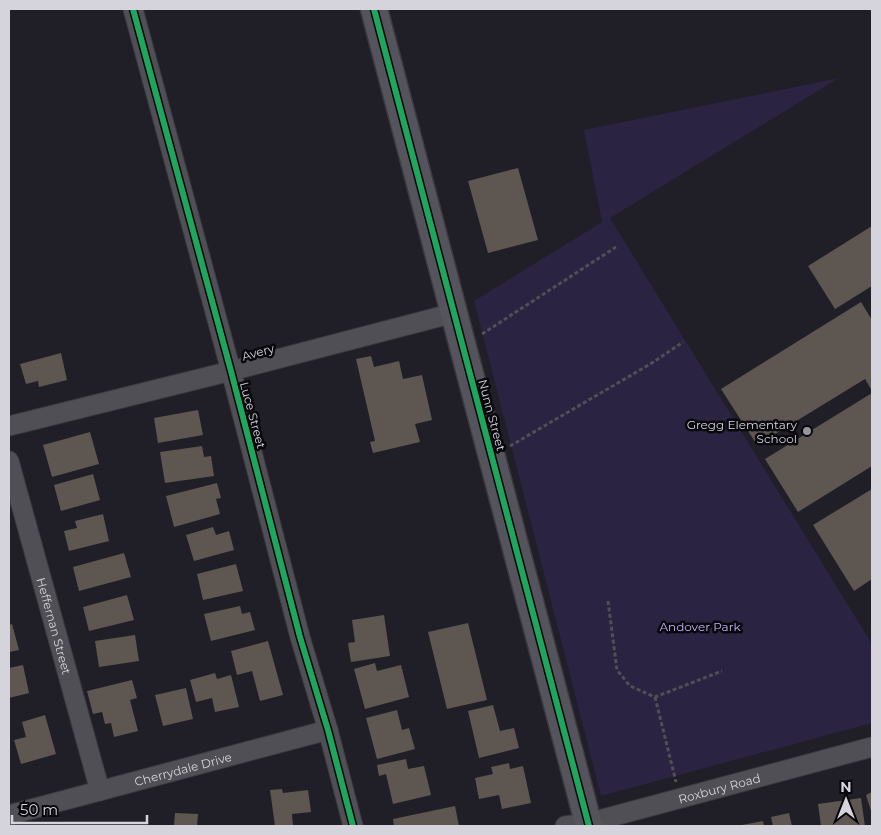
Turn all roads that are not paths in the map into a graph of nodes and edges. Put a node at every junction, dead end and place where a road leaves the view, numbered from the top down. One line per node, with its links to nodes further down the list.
1 (133, 9): 4 (street, Luce Street)
2 (374, 9): 3 (street, Nunn Street)
3 (454, 312): 4 (street, Avery); 11 (street, Nunn Street)
4 (231, 371): 5 (street, Avery); 7 (street, Luce Street)
5 (9, 426)
6 (9, 461): 9 (street, Heffernan Street)
7 (328, 730): 9 (street, Cherrydale Drive); 12 (street, Luce Street)
8 (872, 747): 11 (street, Roxbury Road)
9 (100, 791): 10 (street, Cherrydale Drive)
10 (9, 814)
11 (581, 825)
12 (353, 826)

